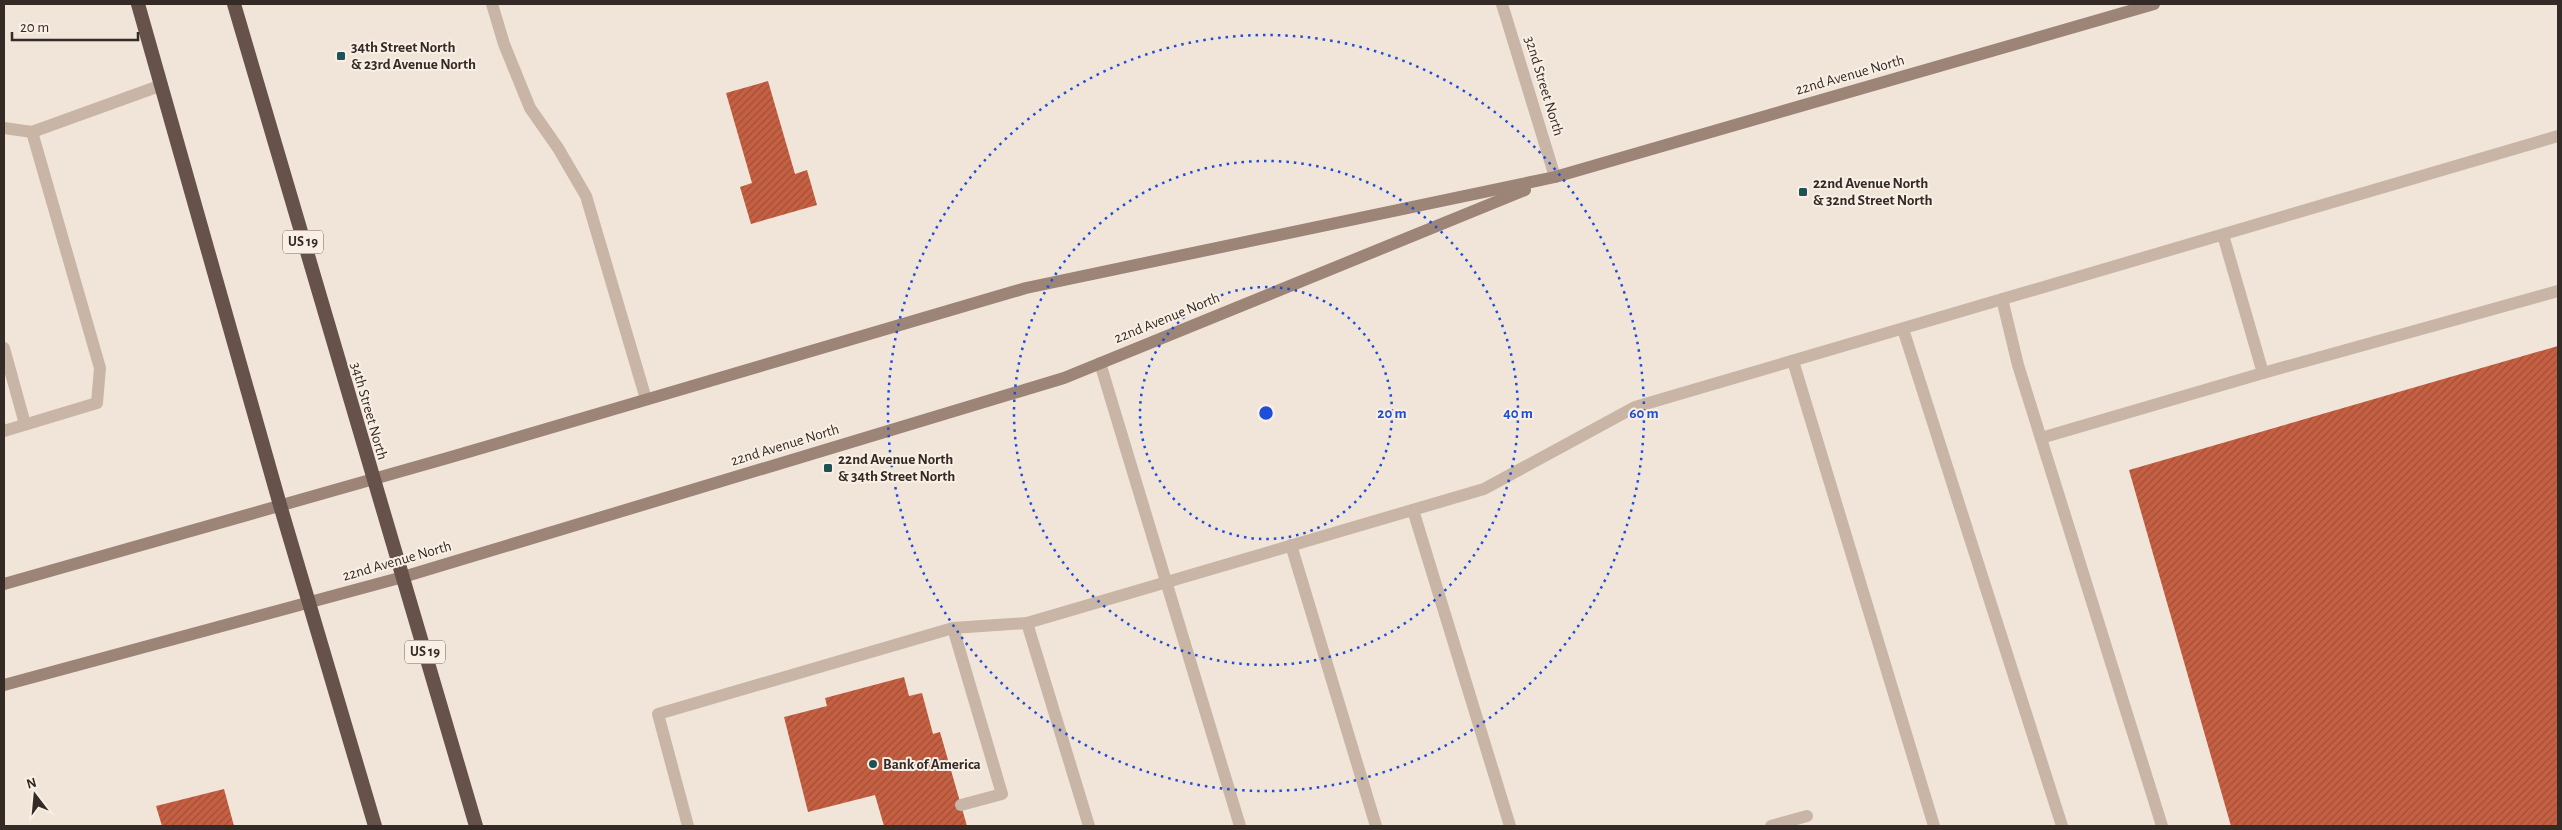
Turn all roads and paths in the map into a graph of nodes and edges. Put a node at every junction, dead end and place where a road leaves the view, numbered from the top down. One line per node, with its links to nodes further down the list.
1 (138, 4): 6 (highway)
2 (234, 4): 23 (highway, 34th Street North / US 19)
3 (492, 4): 19 (street)
4 (1502, 4): 10 (street, 32nd Street North)
5 (2154, 4): 10 (main road, 22nd Avenue North)
6 (162, 85): 8 (street); 24 (highway)
7 (4, 128): 8 (street)
8 (32, 132): 20 (street)
9 (2558, 136): 11 (street)
10 (1555, 177): 17 (main road, 22nd Avenue North); 19 (main road, 22nd Avenue North)
11 (2223, 235): 13 (street); 18 (street)
12 (2558, 291): 18 (street)
13 (2002, 299): 14 (street); 22 (street)
14 (1903, 329): 16 (street); 45 (street)
15 (4, 348): 20 (street)
16 (1793, 361): 25 (street); 44 (street)
17 (1100, 364): 27 (main road, 22nd Avenue North); 28 (street)
18 (2263, 372): 22 (street)
19 (646, 399): 23 (main road, 22nd Avenue North)
20 (25, 424): 21 (street)
21 (4, 431)
22 (2041, 438): 46 (street)
23 (372, 479): 24 (main road, 22nd Avenue North); 27 (highway, 34th Street North / US 19)
24 (280, 505): 29 (main road, 22nd Avenue North); 30 (highway)
25 (1413, 510): 26 (street); 42 (street)
26 (1291, 546): 28 (street); 41 (street)
27 (403, 577): 30 (main road, 22nd Avenue North); 37 (highway, 34th Street North / US 19)
28 (1165, 583): 31 (street); 40 (street)
29 (4, 584)
30 (310, 602): 33 (main road, 22nd Avenue North); 36 (highway)
31 (1027, 623): 32 (street); 39 (street)
32 (953, 628): 34 (street); 38 (street)
33 (4, 685)
34 (961, 805)
35 (1807, 816): 43 (street)
36 (375, 826)
37 (476, 826)
38 (688, 826)
39 (1089, 826)
40 (1240, 826)
41 (1376, 826)
42 (1510, 826)
43 (1771, 826)
44 (1934, 826)
45 (2062, 826)
46 (2162, 826)

